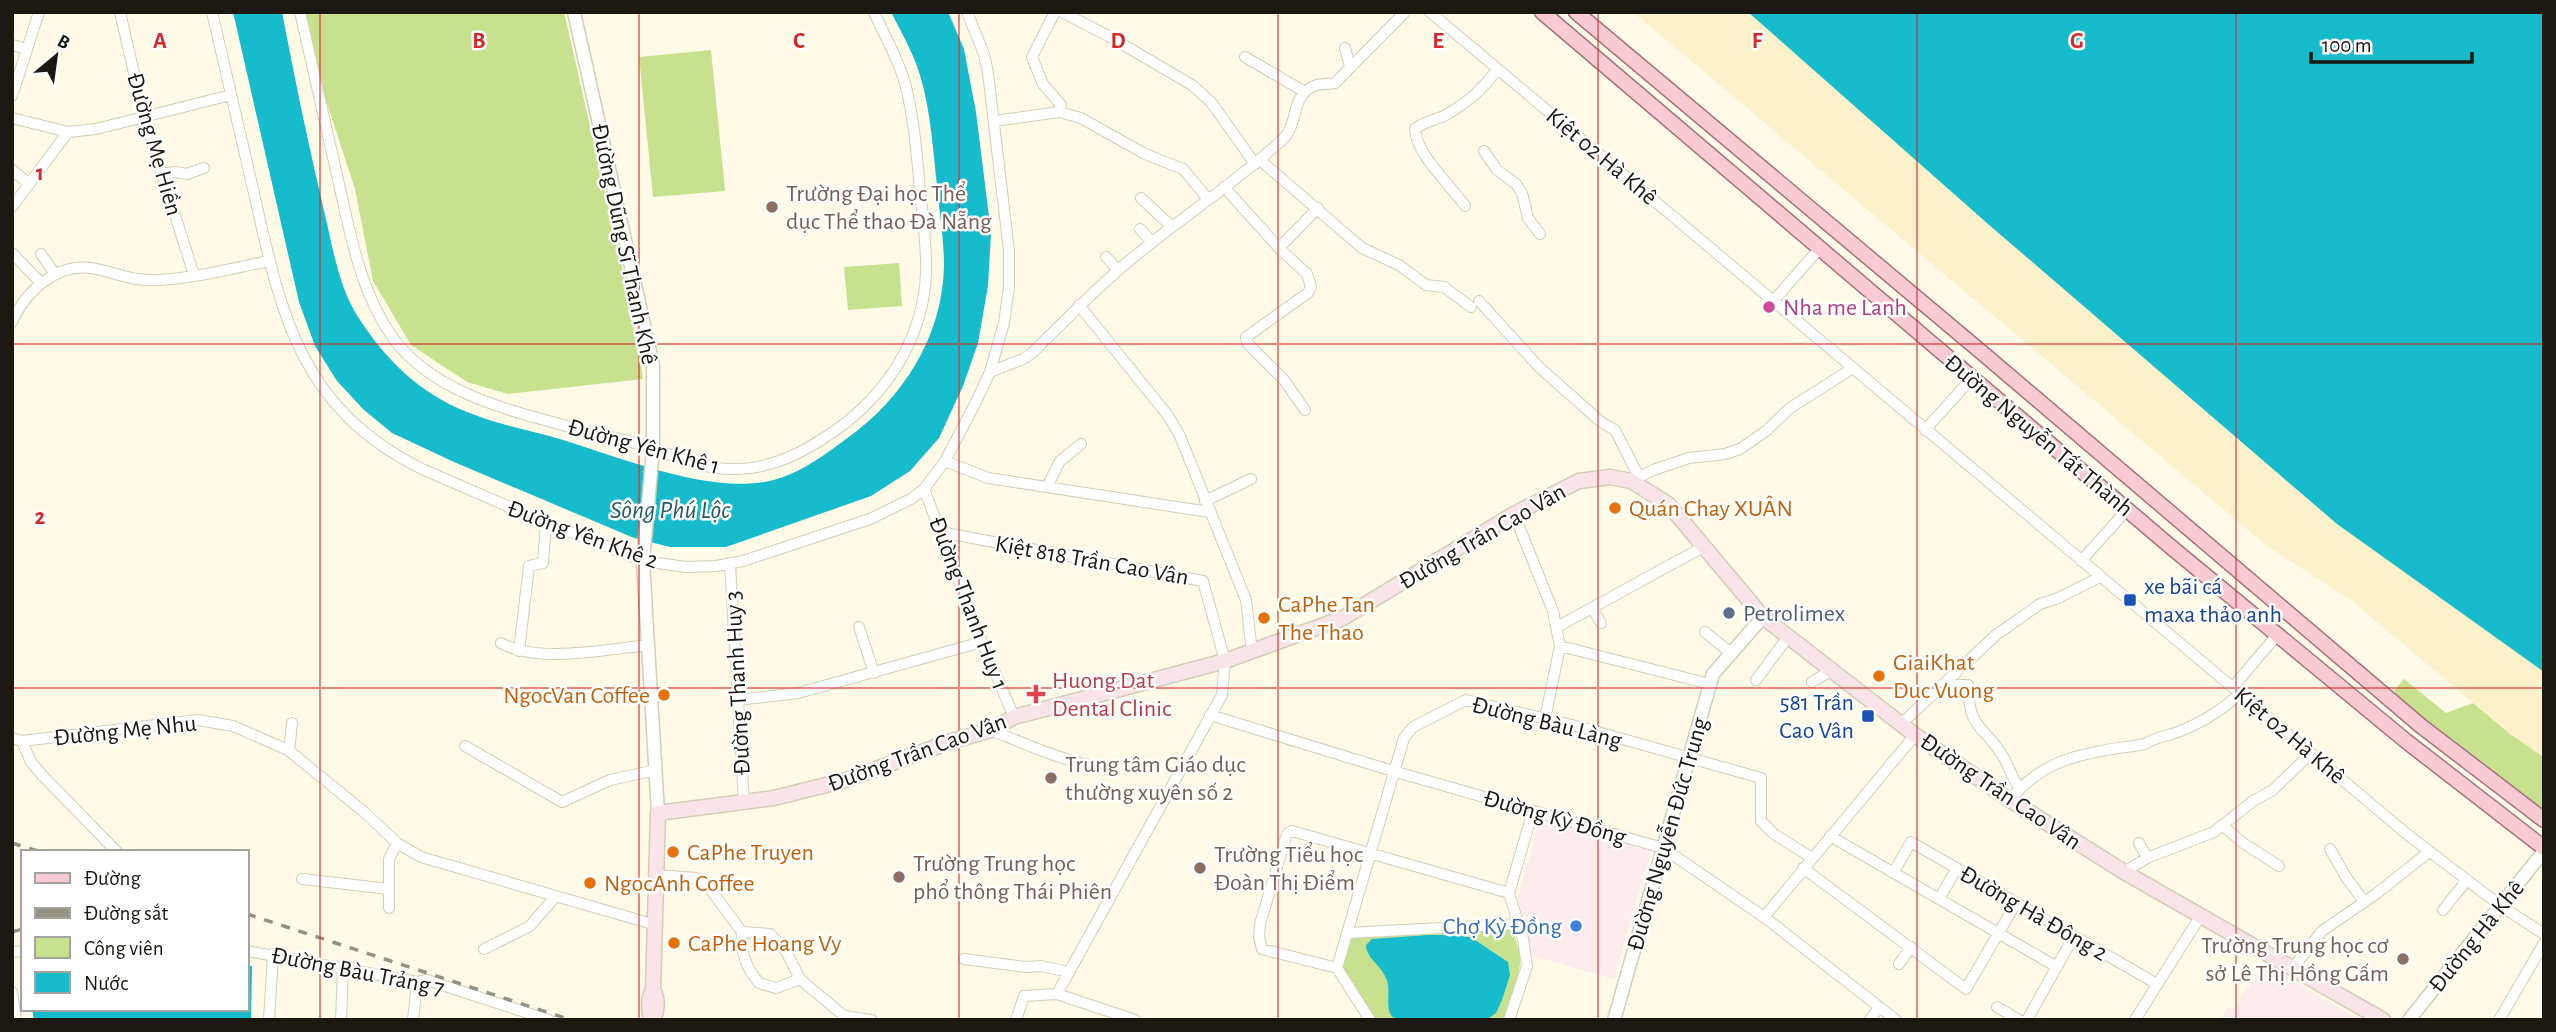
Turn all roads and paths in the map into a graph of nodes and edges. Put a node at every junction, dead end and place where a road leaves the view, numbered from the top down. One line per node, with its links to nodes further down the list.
1 (39, 12): 16 (street)
2 (120, 12): 24 (street, Đường Mẹ Hiền)
3 (212, 12): 21 (street, Đường Yên Khê 2)
4 (300, 12): 67 (street, Đường Yên Khê 1)
5 (574, 12): 67 (street, Đường Dũng Sĩ Thanh Khê)
6 (873, 12): 67 (street, Đường Yên Khê 1)
7 (967, 12): 26 (street, Đường Yên Khê 2)
8 (1055, 12): 23 (street)
9 (1062, 12): 31 (street)
10 (1405, 12): 18 (street)
11 (1430, 12): 19 (street, Kiệt 02 Hà Khê)
12 (1542, 12): 30 (main road, Đường Nguyễn Tất Thành)
13 (1576, 12): 28 (main road, Đường Nguyễn Tất Thành)
14 (12, 45): 16 (street)
15 (1345, 48): 18 (street)
16 (27, 49): 22 (street)
17 (1245, 57): 20 (street)
18 (1350, 68): 20 (street)
19 (1498, 69): 39 (street); 56 (street, Kiệt 02 Hà Khê)
20 (1305, 92): 31 (street)
21 (231, 95): 24 (street); 51 (street, Đường Yên Khê 2)
22 (12, 96)
23 (1059, 112): 26 (street); 38 (street)
24 (144, 117): 27 (street); 34 (street, Đường Mẹ Hiền)
25 (12, 118): 27 (street)
26 (995, 121): 62 (street, Đường Yên Khê 2)
27 (68, 132): 35 (street)
28 (1727, 138): 30 (main road); 58 (main road, Đường Nguyễn Tất Thành)
29 (1484, 150): 44 (street)
30 (1711, 157): 47 (main road, Đường Nguyễn Tất Thành)
31 (1258, 162): 36 (street); 41 (street)
32 (204, 168): 34 (street)
33 (12, 170): 35 (street)
34 (162, 174): 54 (street, Đường Mẹ Hiền)
35 (28, 183): 40 (street)
36 (1224, 187): 38 (street); 46 (street)
37 (1141, 198): 42 (street)
38 (1208, 199): 42 (street)
39 (1465, 206)
40 (12, 207)
41 (1318, 208): 46 (street); 70 (street)
42 (1172, 227): 45 (street)
43 (1139, 229): 45 (street)
44 (1540, 234)
45 (1152, 242): 52 (street)
46 (1279, 248): 64 (street)
47 (1819, 248): 56 (street); 60 (main road, Đường Nguyễn Tất Thành)
48 (12, 253): 55 (street)
49 (41, 254): 53 (street)
50 (1106, 257): 52 (street)
51 (270, 261): 54 (street); 77 (street, Đường Yên Khê 2)
52 (1118, 270): 57 (street)
53 (55, 274): 54 (street); 55 (street)
54 (194, 275)
55 (41, 283): 59 (street)
56 (1774, 300): 61 (street, Kiệt 02 Hà Khê)
57 (1079, 305): 62 (street); 73 (street)
58 (1936, 314): 60 (main road); 79 (main road, Đường Nguyễn Tất Thành)
59 (12, 322)
60 (1920, 333): 63 (main road, Đường Nguyễn Tất Thành)
61 (1853, 368): 65 (street, Kiệt 02 Hà Khê); 70 (street)
62 (990, 372): 68 (street, Đường Yên Khê 2)
63 (1972, 378): 65 (street); 74 (main road, Đường Nguyễn Tất Thành)
64 (1305, 410)
65 (1925, 430): 83 (street, Kiệt 02 Hà Khê)
66 (1081, 444): 71 (street)
67 (653, 449): 82 (street, Đường Dũng Sĩ Thanh Khê)
68 (945, 461): 71 (street); 72 (street, Đường Yên Khê 2)
69 (1251, 479): 73 (street)
70 (1635, 479): 76 (main road, Đường Trần Cao Vân); 80 (main road, Đường Trần Cao Vân)
71 (1047, 487): 75 (street)
72 (924, 489): 78 (street, Đường Thanh Huy 1); 84 (street, Đường Yên Khê 2)
73 (1205, 501): 75 (street)
74 (2127, 510): 81 (main road, Đường Nguyễn Tất Thành); 83 (street)
75 (1209, 512): 99 (street)
76 (1514, 514): 90 (street); 99 (main road, Đường Trần Cao Vân)
77 (546, 523): 82 (street, Đường Yên Khê 2); 98 (street)
78 (940, 532): 94 (street, Đường Thanh Huy 1); 101 (street, Kiệt 818 Trần Cao Vân)
79 (2201, 539): 81 (main road); 130 (main road, Đường Nguyễn Tất Thành)
80 (1703, 547): 86 (street); 87 (main road, Đường Trần Cao Vân)
81 (2185, 559): 92 (main road, Đường Nguyễn Tất Thành)
82 (643, 561): 84 (street, Đường Yên Khê 2); 96 (street, Đường Dũng Sĩ Thanh Khê)
83 (2081, 561): 85 (street, Kiệt 02 Hà Khê)
84 (730, 564): 109 (street, Đường Thanh Huy 3)
85 (2100, 577): 107 (street); 108 (street, Kiệt 02 Hà Khê)
86 (1592, 608): 88 (street); 90 (street)
87 (1763, 617): 93 (main road, Đường Trần Cao Vân); 100 (street, Đường Nguyễn Đức Trung)
88 (1601, 623)
89 (859, 627): 103 (street)
90 (1557, 627): 97 (street)
91 (1705, 632): 100 (street)
92 (2277, 635): 108 (street); 138 (main road, Đường Nguyễn Tất Thành)
93 (1788, 637): 102 (main road, Đường Trần Cao Vân); 104 (street)
94 (982, 642): 103 (street); 111 (street, Đường Thanh Huy 1)
95 (501, 643): 98 (street)
96 (649, 645): 98 (street); 123 (street, Đường Dũng Sĩ Thanh Khê)
97 (1560, 646): 106 (street); 112 (street)
98 (519, 651)
99 (1252, 652): 101 (main road, Đường Trần Cao Vân)
100 (1731, 654): 106 (street, Đường Nguyễn Đức Trung)
101 (1225, 662): 110 (street); 111 (main road, Đường Trần Cao Vân)
102 (1832, 670): 105 (street); 114 (main road, Đường Trần Cao Vân)
103 (874, 673): 109 (street)
104 (1756, 680)
105 (1812, 682)
106 (1710, 684): 121 (street, Đường Nguyễn Đức Trung)
107 (1943, 684): 114 (street); 125 (street)
108 (2237, 690): 120 (street, Kiệt 02 Hà Khê); 125 (street)
109 (738, 699): 127 (street, Đường Thanh Huy 3)
110 (1210, 715): 124 (street, Đường Kỳ Đồng); 180 (street)
111 (1014, 717): 115 (main road, Đường Trần Cao Vân)
112 (1545, 719): 121 (street, Đường Bàu Làng); 124 (street, Đường Bàu Làng)
113 (292, 723): 119 (street)
114 (1901, 724): 116 (main road, Đường Trần Cao Vân)
115 (991, 730): 122 (street); 127 (main road, Đường Trần Cao Vân)
116 (1915, 734): 126 (main road, Đường Trần Cao Vân); 132 (street)
117 (17, 739): 119 (street, Đường Mẹ Nhu); 137 (street, Đường Mẹ Nhu)
118 (465, 746): 123 (street)
119 (289, 751): 133 (street, Đường Mẹ Nhu)
120 (2311, 753): 131 (street); 139 (street, Kiệt 02 Hà Khê)
121 (1688, 758): 135 (street, Đường Nguyễn Đức Trung); 141 (street, Đường Bàu Làng)
122 (1108, 769)
123 (656, 770): 129 (street, Đường Dũng Sĩ Thanh Khê)
124 (1393, 771): 128 (street, Đường Kỳ Đồng); 140 (street, Đường Bàu Làng)
125 (2020, 788): 126 (street)
126 (2010, 800): 146 (main road, Đường Trần Cao Vân)
127 (744, 802): 129 (main road, Đường Trần Cao Vân)
128 (1533, 811): 135 (street, Đường Kỳ Đồng); 152 (street)
129 (658, 813): 148 (main road)
130 (2544, 820)
131 (2222, 825): 142 (street); 143 (street)
132 (1830, 836): 141 (street); 147 (street)
133 (397, 843): 151 (street); 153 (street, Đường Mẹ Nhu)
134 (2139, 843): 142 (street)
135 (1663, 848): 161 (street, Đường Kỳ Đồng); 199 (street, Đường Nguyễn Đức Trung)
136 (2330, 849): 155 (street)
137 (115, 850)
138 (2544, 850): 157 (street, Đường Hà Khê)
139 (2429, 852): 150 (street, Kiệt 02 Hà Khê); 155 (street)
140 (1370, 853): 152 (street); 165 (street, Đường Bàu Làng); 177 (street)
141 (1812, 858): 144 (street)
142 (2147, 858): 146 (street)
143 (2279, 866)
144 (1803, 868): 161 (street); 170 (street)
145 (1957, 868): 147 (street, Đường Hà Đông 2); 154 (street); 156 (street, Đường Hà Đông 2)
146 (2124, 872): 160 (main road, Đường Trần Cao Vân)
147 (1893, 873): 154 (street)
148 (657, 875): 163 (main road); 164 (street)
149 (302, 879): 151 (street)
150 (2467, 880): 157 (street, Kiệt 02 Hà Khê); 159 (street)
151 (389, 889): 158 (street)
152 (1509, 893): 162 (street)
153 (555, 897): 163 (street, Đường Mẹ Nhu); 171 (street)
154 (1939, 899): 166 (street)
155 (2364, 902): 178 (street)
156 (2016, 903): 166 (street); 168 (street, Đường Hà Đông 2)
157 (2501, 906): 167 (street, Kiệt 02 Hà Khê); 206 (street, Đường Hà Khê)
158 (389, 908)
159 (2444, 910)
160 (2201, 915): 178 (main road, Đường Trần Cao Vân); 183 (street)
161 (1764, 917): 186 (street, Đường Kỳ Đồng)
162 (1517, 923): 165 (street); 198 (street)
163 (656, 925): 193 (main road)
164 (742, 932): 181 (street); 181 (street)
165 (1347, 933): 177 (street, Đường Bàu Làng)
166 (1998, 933): 170 (street); 176 (street)
167 (2544, 934)
168 (2074, 936): 176 (street); 183 (street, Đường Hà Đông 2)
169 (2544, 943): 207 (street)
170 (1911, 947): 175 (street)
171 (484, 949)
172 (248, 951): 173 (street, Đường Bàu Trảng 7)
173 (273, 954): 179 (street, Đường Bàu Trảng 7); 189 (street)
174 (964, 959): 180 (street)
175 (1899, 964)
176 (2057, 967): 203 (street)
177 (1337, 968): 197 (street)
178 (2293, 968): 205 (main road, Đường Trần Cao Vân)
179 (343, 969): 182 (street, Đường Bàu Trảng 7); 190 (street)
180 (1069, 972): 185 (street)
181 (800, 979): 194 (street)
182 (416, 982): 191 (street); 192 (street, Đường Bàu Trảng 7)
183 (2157, 984): 204 (street)
184 (12, 992): 188 (street)
185 (1058, 994): 195 (street); 196 (street)
186 (1879, 1007): 200 (street); 201 (street, Đường Kỳ Đồng)
187 (1997, 1007): 202 (street)
188 (16, 1020)
189 (269, 1020)
190 (341, 1020)
191 (414, 1020)
192 (549, 1020)
193 (652, 1020)
194 (872, 1020)
195 (1016, 1020)
196 (1135, 1020)
197 (1370, 1020)
198 (1510, 1020)
199 (1614, 1020)
200 (1870, 1020)
201 (1896, 1020)
202 (2019, 1020)
203 (2027, 1020)
204 (2135, 1020)
205 (2383, 1020)
206 (2409, 1020)
207 (2499, 1020)

